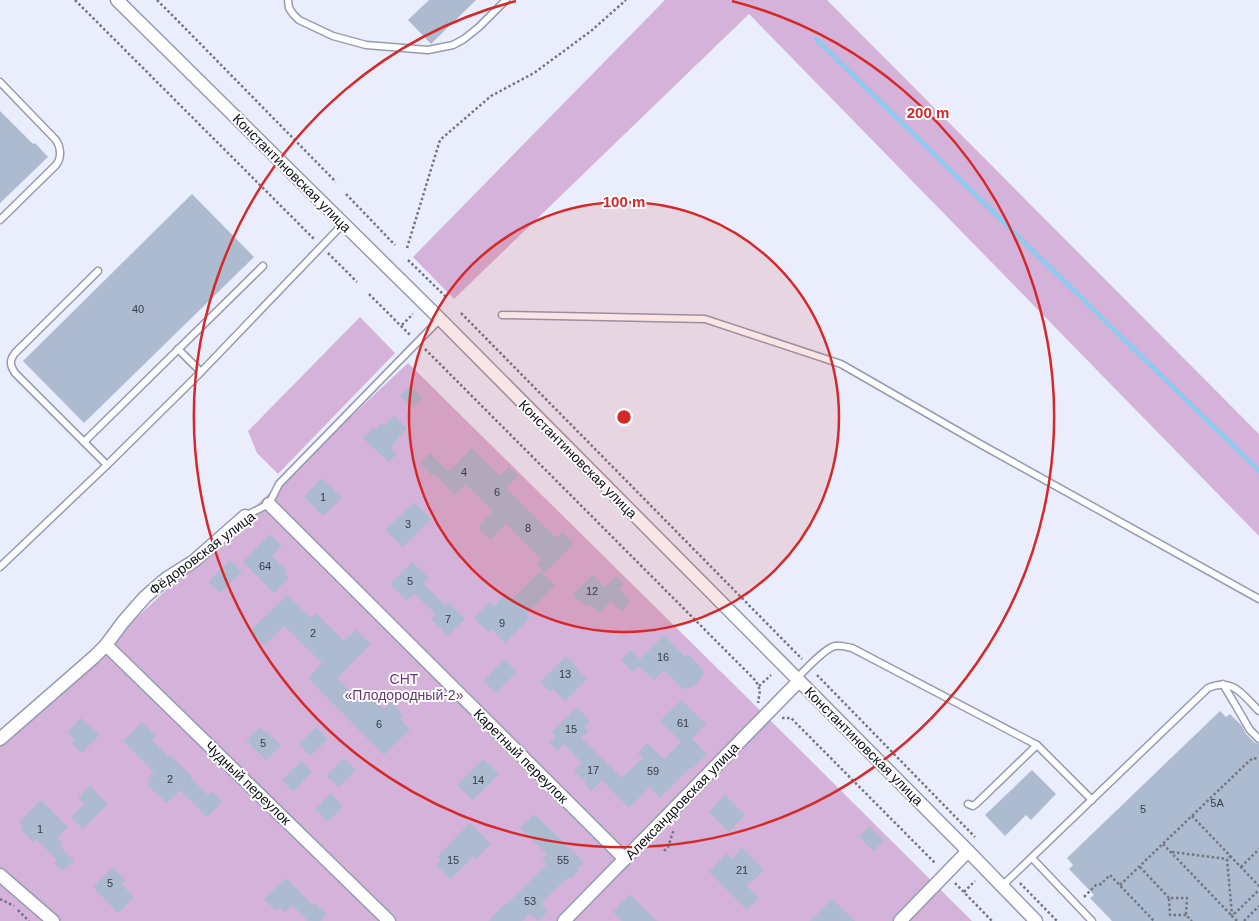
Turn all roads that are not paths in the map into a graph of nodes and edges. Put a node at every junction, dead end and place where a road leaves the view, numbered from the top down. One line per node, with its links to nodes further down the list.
1 (117, 0): 6 (street, Константиновская улица)
2 (288, 0): 3 (lane)
3 (506, 0)
4 (0, 82): 5 (lane)
5 (0, 220)
6 (343, 224): 10 (street, Константиновская улица); 12 (lane)
7 (263, 266): 11 (lane)
8 (98, 271): 13 (lane)
9 (502, 315): 18 (lane)
10 (440, 320): 15 (lane, Фёдоровская улица); 20 (street, Константиновская улица)
11 (178, 349): 12 (lane); 13 (lane)
12 (201, 372): 14 (lane)
13 (84, 442): 14 (lane)
14 (107, 465): 17 (lane)
15 (269, 504): 16 (lane, Фёдоровская улица); 30 (street, Каретный переулок)
16 (245, 516): 19 (street, Фёдоровская улица)
17 (0, 567)
18 (1259, 599)
19 (106, 645): 23 (street, Фёдоровская улица); 34 (street, Чудный переулок)
20 (798, 680): 25 (lane); 28 (street, Константиновская улица); 30 (street, Александровская улица)
21 (1223, 684): 22 (lane); 24 (lane); 26 (lane)
22 (1259, 712)
23 (0, 739)
24 (1259, 739)
25 (1037, 744): 26 (lane); 27 (lane)
26 (1092, 800): 29 (lane)
27 (968, 804)
28 (968, 851): 32 (street, Константиновская улица); 36 (street)
29 (1032, 858): 32 (lane); 38 (lane)
30 (625, 859): 35 (street, Александровская улица)
31 (3, 883): 33 (street)
32 (1002, 886): 37 (street, Константиновская улица)
33 (52, 921)
34 (389, 921)
35 (564, 921)
36 (900, 921)
37 (1036, 921)
38 (1092, 921)

